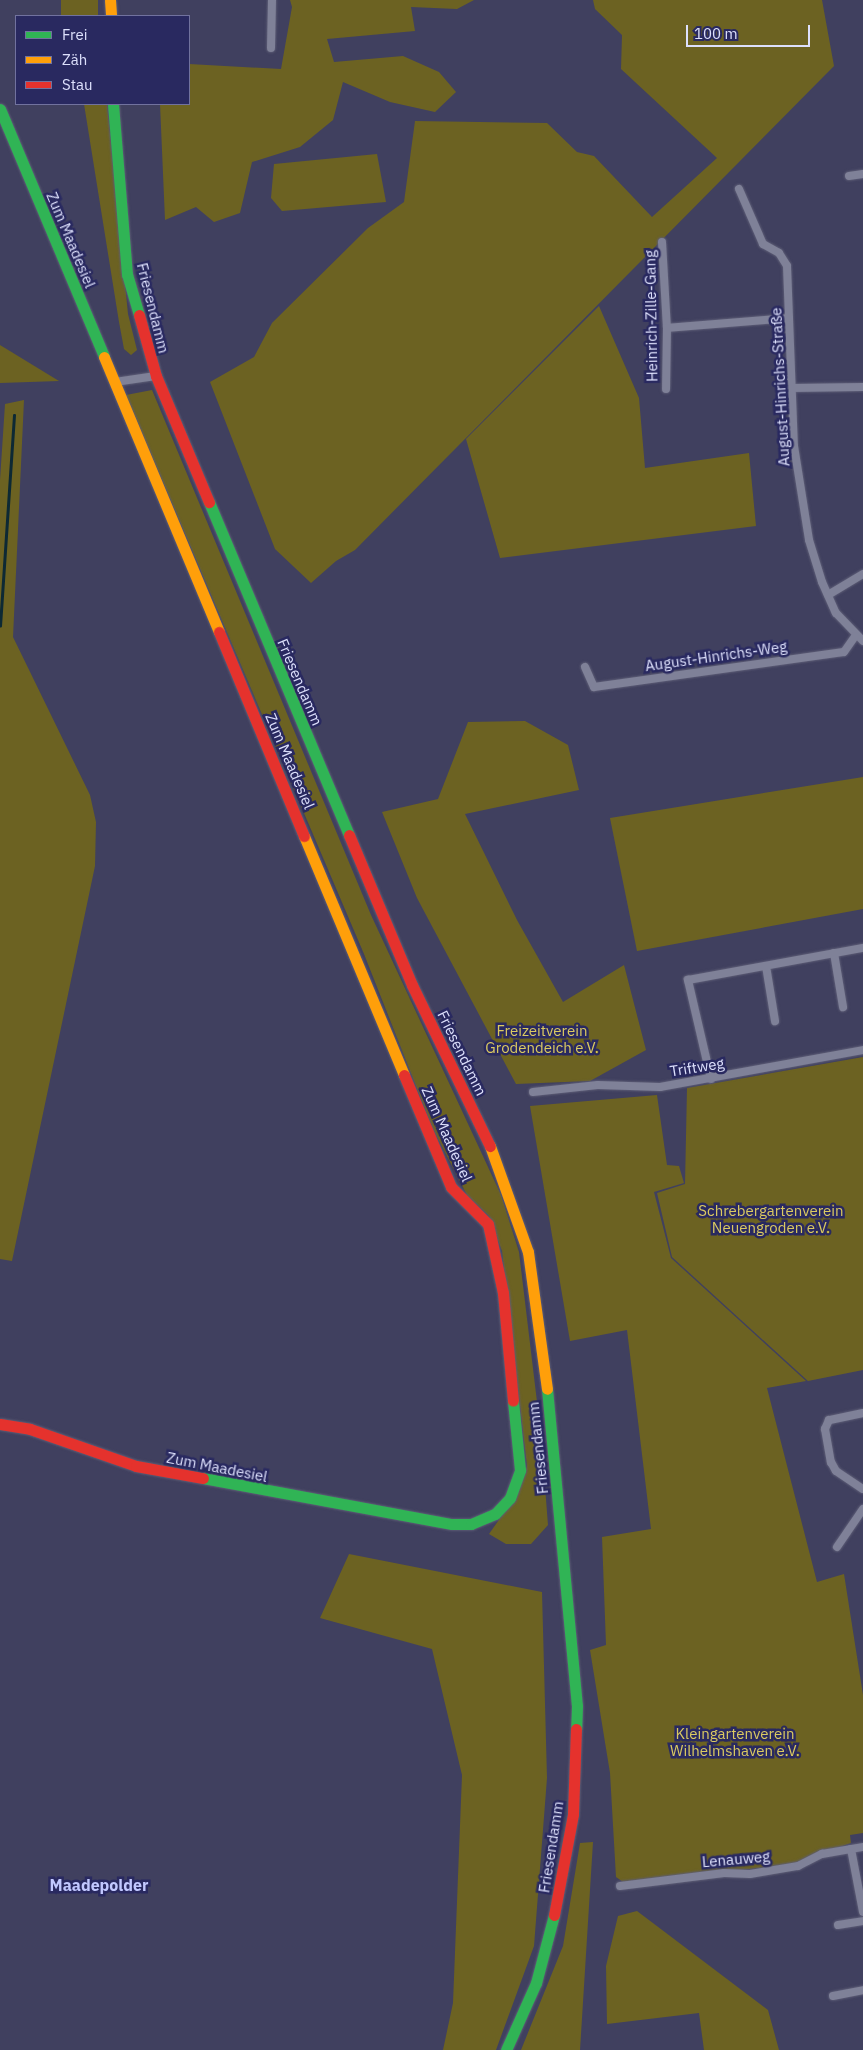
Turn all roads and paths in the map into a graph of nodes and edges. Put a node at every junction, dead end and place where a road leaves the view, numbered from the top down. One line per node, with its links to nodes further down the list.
1 (110, 0): 3 (main road)
2 (272, 0): 4 (street)
3 (111, 15)
4 (271, 48)
5 (113, 105): 13 (main road, Friesendamm)
6 (0, 109): 14 (main road, Zum Maadesiel)
7 (863, 174): 8 (street)
8 (849, 176)
9 (739, 189): 11 (street, August-Hinrichs-Straße)
10 (662, 242): 12 (street, Heinrich-Zille-Gang)
11 (789, 318): 12 (street); 16 (street, August-Hinrichs-Straße)
12 (667, 328): 17 (street, Heinrich-Zille-Gang)
13 (156, 376): 14 (street); 44 (main road, Friesendamm)
14 (115, 382): 32 (main road, Zum Maadesiel)
15 (863, 387): 16 (street)
16 (791, 388): 19 (street, August-Hinrichs-Straße)
17 (666, 389)
18 (863, 574): 19 (street)
19 (828, 594): 20 (street, August-Hinrichs-Straße)
20 (855, 636): 21 (street, August-Hinrichs-Straße); 22 (street, August-Hinrichs-Weg)
21 (863, 641)
22 (585, 667)
23 (863, 948): 24 (street)
24 (834, 953): 25 (street); 26 (street)
25 (766, 966): 27 (street); 29 (street)
26 (843, 1007)
27 (775, 1021)
28 (863, 1050): 29 (street, Triftweg)
29 (712, 1079): 30 (street, Triftweg)
30 (533, 1092)
31 (863, 1413): 33 (street)
32 (0, 1424)
33 (863, 1489)
34 (863, 1509): 35 (street)
35 (837, 1548)
36 (863, 1847): 37 (street, Lenauweg)
37 (852, 1849): 38 (street, Lenauweg); 39 (street)
38 (620, 1886)
39 (863, 1912)
40 (863, 1921): 41 (street)
41 (838, 1925)
42 (863, 1990): 43 (street)
43 (833, 1996)
44 (506, 2050)

